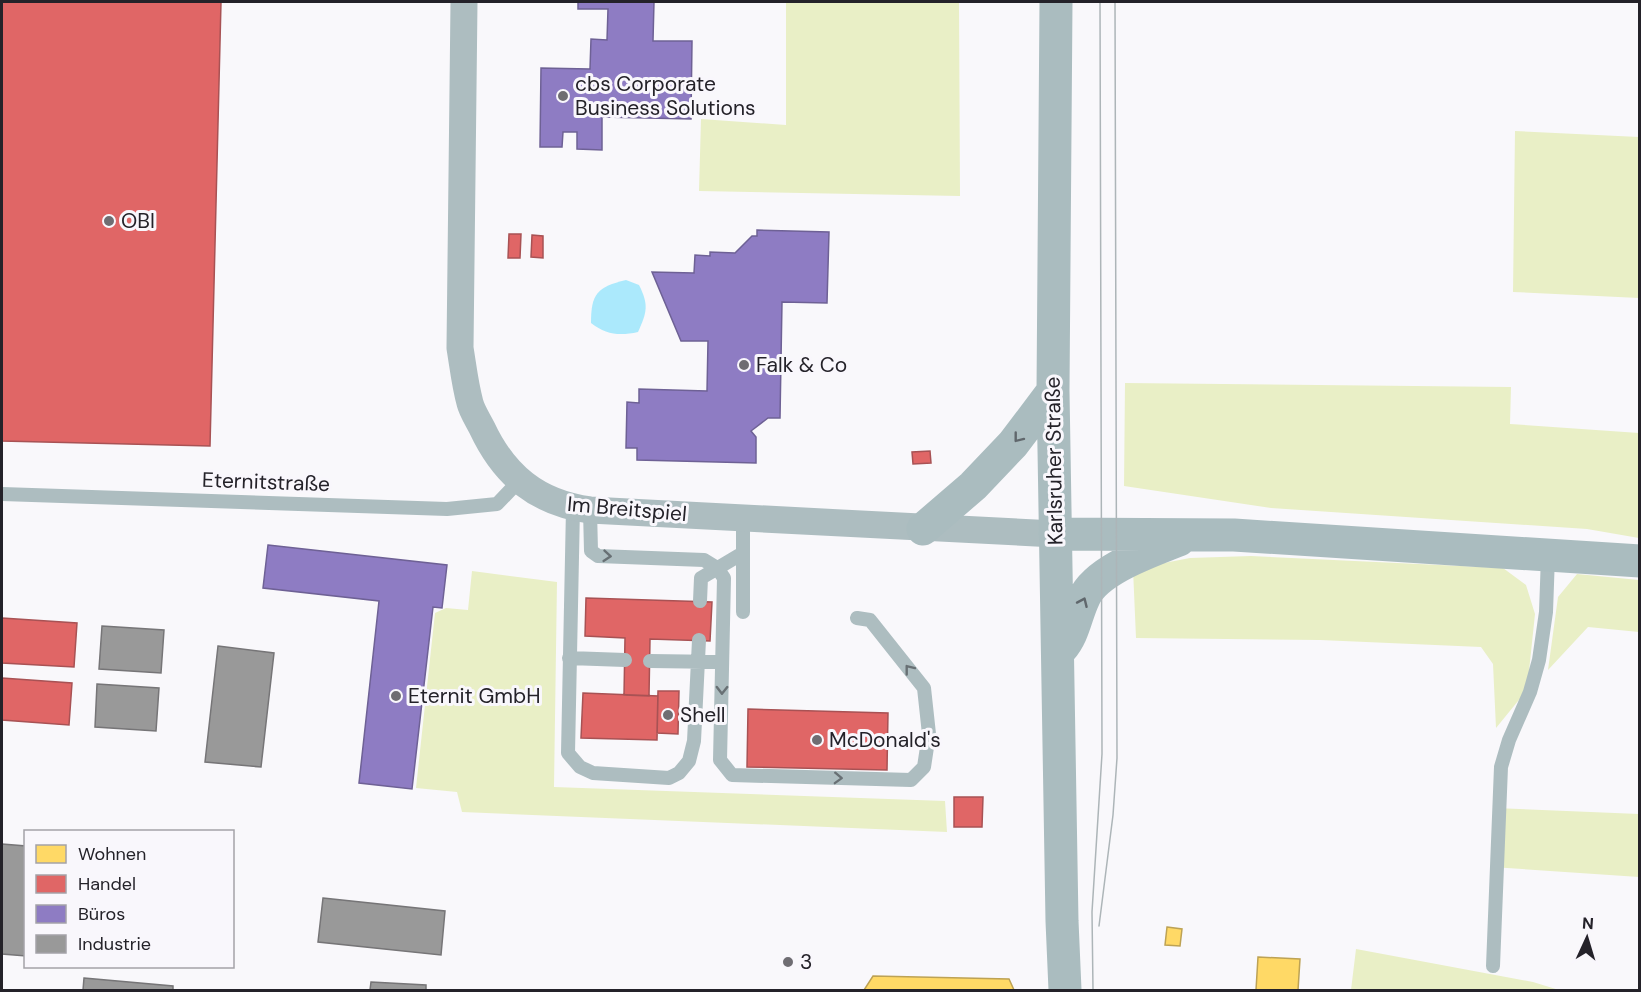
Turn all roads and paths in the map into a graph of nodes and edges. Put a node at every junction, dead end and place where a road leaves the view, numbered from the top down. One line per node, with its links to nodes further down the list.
1 (464, 2): 4 (street, Im Breitspiel)
2 (1056, 2): 3 (main road, Karlsruher Straße)
3 (1053, 391): 8 (main road, one-way to 8); 9 (main road, Karlsruher Straße)
4 (519, 481): 5 (lane, Eternitstraße); 6 (street, Im Breitspiel)
5 (2, 494)
6 (581, 509): 7 (street, Im Breitspiel); 14 (lane, one-way to 14); 20 (lane)
7 (743, 518): 8 (street, Im Breitspiel); 11 (lane)
8 (923, 529): 9 (street, Im Breitspiel)
9 (1055, 534): 10 (main road); 19 (main road, Karlsruher Straße)
10 (1192, 534): 12 (main road); 19 (main road, one-way to 10)
11 (743, 553): 14 (lane); 16 (lane)
12 (1548, 556): 13 (main road); 25 (lane)
13 (1640, 561)
14 (717, 568): 15 (lane); 24 (lane)
15 (700, 601)
16 (743, 612)
17 (857, 618): 24 (lane, one-way to 17)
18 (699, 640): 23 (lane)
19 (1057, 654): 26 (main road, Karlsruher Straße)
20 (569, 658): 21 (lane); 23 (lane)
21 (625, 660)
22 (650, 661): 23 (lane)
23 (698, 662): 24 (lane)
24 (722, 662)
25 (1493, 966)
26 (1065, 990)

